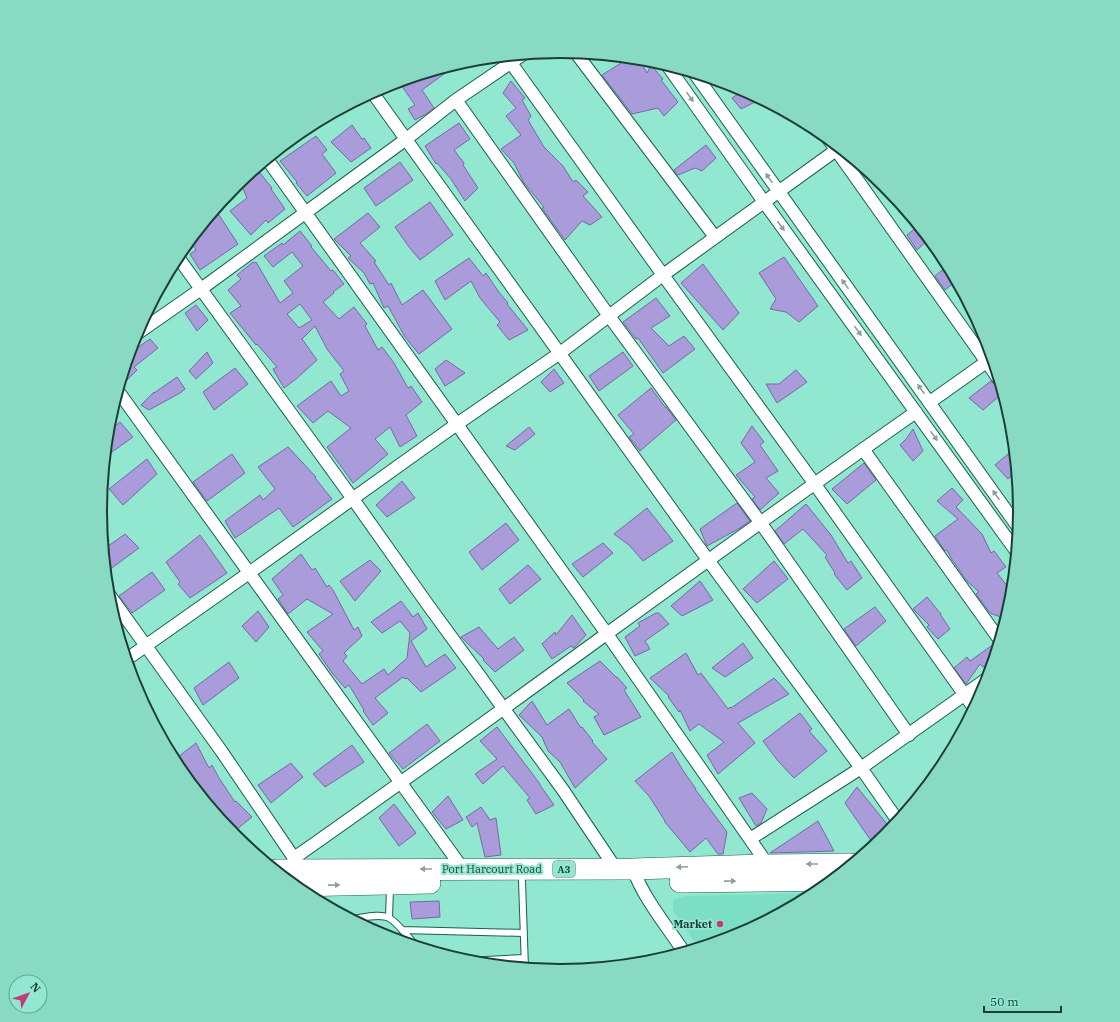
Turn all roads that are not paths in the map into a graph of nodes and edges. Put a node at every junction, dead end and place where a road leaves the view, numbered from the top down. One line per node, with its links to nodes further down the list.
1 (580, 59): 15 (street)
2 (510, 61): 17 (street)
3 (505, 62): 7 (street)
4 (672, 72): 13 (street, one-way to 13)
5 (699, 80): 12 (street, one-way to 5)
6 (376, 97): 8 (street)
7 (456, 100): 8 (street); 19 (street)
8 (406, 140): 14 (street); 21 (street)
9 (835, 151): 12 (street)
10 (845, 159): 22 (street)
11 (270, 163): 14 (street)
12 (778, 192): 13 (street); 25 (street, one-way to 12)
13 (764, 202): 15 (street); 26 (street, one-way to 26)
14 (305, 213): 18 (street); 27 (street)
15 (715, 237): 17 (street)
16 (181, 262): 18 (street)
17 (663, 275): 19 (street); 29 (street)
18 (201, 289): 20 (street); 30 (street)
19 (609, 316): 21 (street); 32 (street)
20 (146, 327)
21 (560, 353): 27 (street); 34 (street)
22 (985, 355)
23 (988, 361): 25 (street)
24 (122, 396): 35 (street)
25 (930, 402): 31 (street, one-way to 25)
26 (916, 412): 28 (street); 33 (street, one-way to 33)
27 (457, 424): 30 (street); 37 (street)
28 (863, 449): 29 (street); 38 (street)
29 (814, 483): 32 (street); 42 (street)
30 (353, 499): 35 (street); 44 (street)
31 (1013, 519)
32 (760, 522): 34 (street); 45 (street)
33 (1012, 545)
34 (708, 560): 37 (street); 46 (street)
35 (249, 573): 39 (street); 47 (street)
36 (118, 606): 39 (street)
37 (606, 634): 44 (street); 49 (street)
38 (996, 634)
39 (146, 646): 40 (street); 54 (street)
40 (131, 656)
41 (979, 685): 42 (street)
42 (964, 695): 43 (street); 45 (street)
43 (970, 703)
44 (504, 709): 47 (street); 55 (street)
45 (909, 735): 46 (street)
46 (861, 768): 48 (street); 49 (street)
47 (401, 783): 52 (street); 54 (street)
48 (895, 816)
49 (750, 839): 50 (street)
50 (768, 864): 51 (highway, Port Harcourt Road / A3, one-way to 50); 55 (highway, Port Harcourt Road / A3, one-way to 55)
51 (844, 864)
52 (463, 869): 55 (highway, Port Harcourt Road / A3); 56 (highway, Port Harcourt Road / A3, one-way to 56)
53 (285, 870): 54 (highway, Port Harcourt Road / A3)
54 (297, 871): 56 (highway, Port Harcourt Road / A3)
55 (629, 873): 57 (highway, Port Harcourt Road / A3, one-way to 57); 58 (highway, Port Harcourt Road / A3); 64 (street)
56 (390, 877): 58 (highway, Port Harcourt Road / A3); 60 (lane)
57 (823, 880)
58 (522, 881): 62 (lane)
59 (362, 918): 60 (lane)
60 (390, 918): 61 (lane)
61 (402, 930): 62 (lane); 63 (lane)
62 (524, 933): 65 (lane)
63 (409, 938)
64 (681, 948)
65 (524, 958): 66 (lane); 67 (lane)
66 (497, 959)
67 (524, 962)

